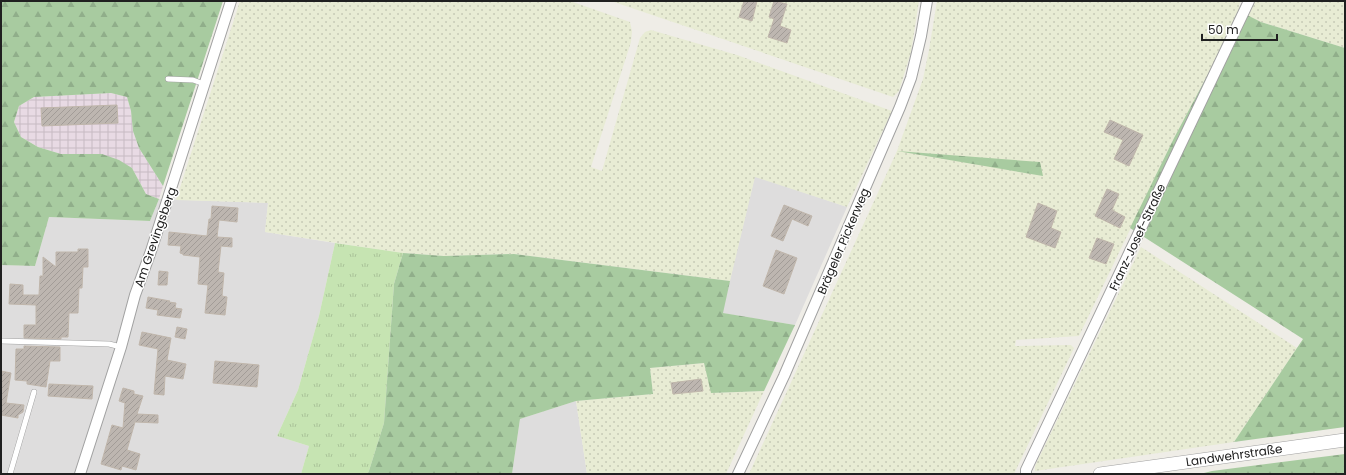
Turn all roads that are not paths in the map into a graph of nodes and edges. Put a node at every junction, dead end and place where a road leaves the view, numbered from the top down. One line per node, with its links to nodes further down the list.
1 (231, 1): 5 (street, Am Grevingsberg)
2 (927, 1): 12 (street, Brägeler Pickerweg)
3 (1249, 1): 13 (street, Franz-Josef-Straße)
4 (168, 78): 5 (lane)
5 (204, 84): 7 (street, Am Grevingsberg)
6 (1, 341): 7 (lane)
7 (121, 347): 11 (street, Am Grevingsberg)
8 (34, 392): 10 (lane)
9 (1345, 440): 14 (street, Landwehrstraße)
10 (10, 474)
11 (80, 474)
12 (738, 474)
13 (1026, 474)
14 (1100, 474)

